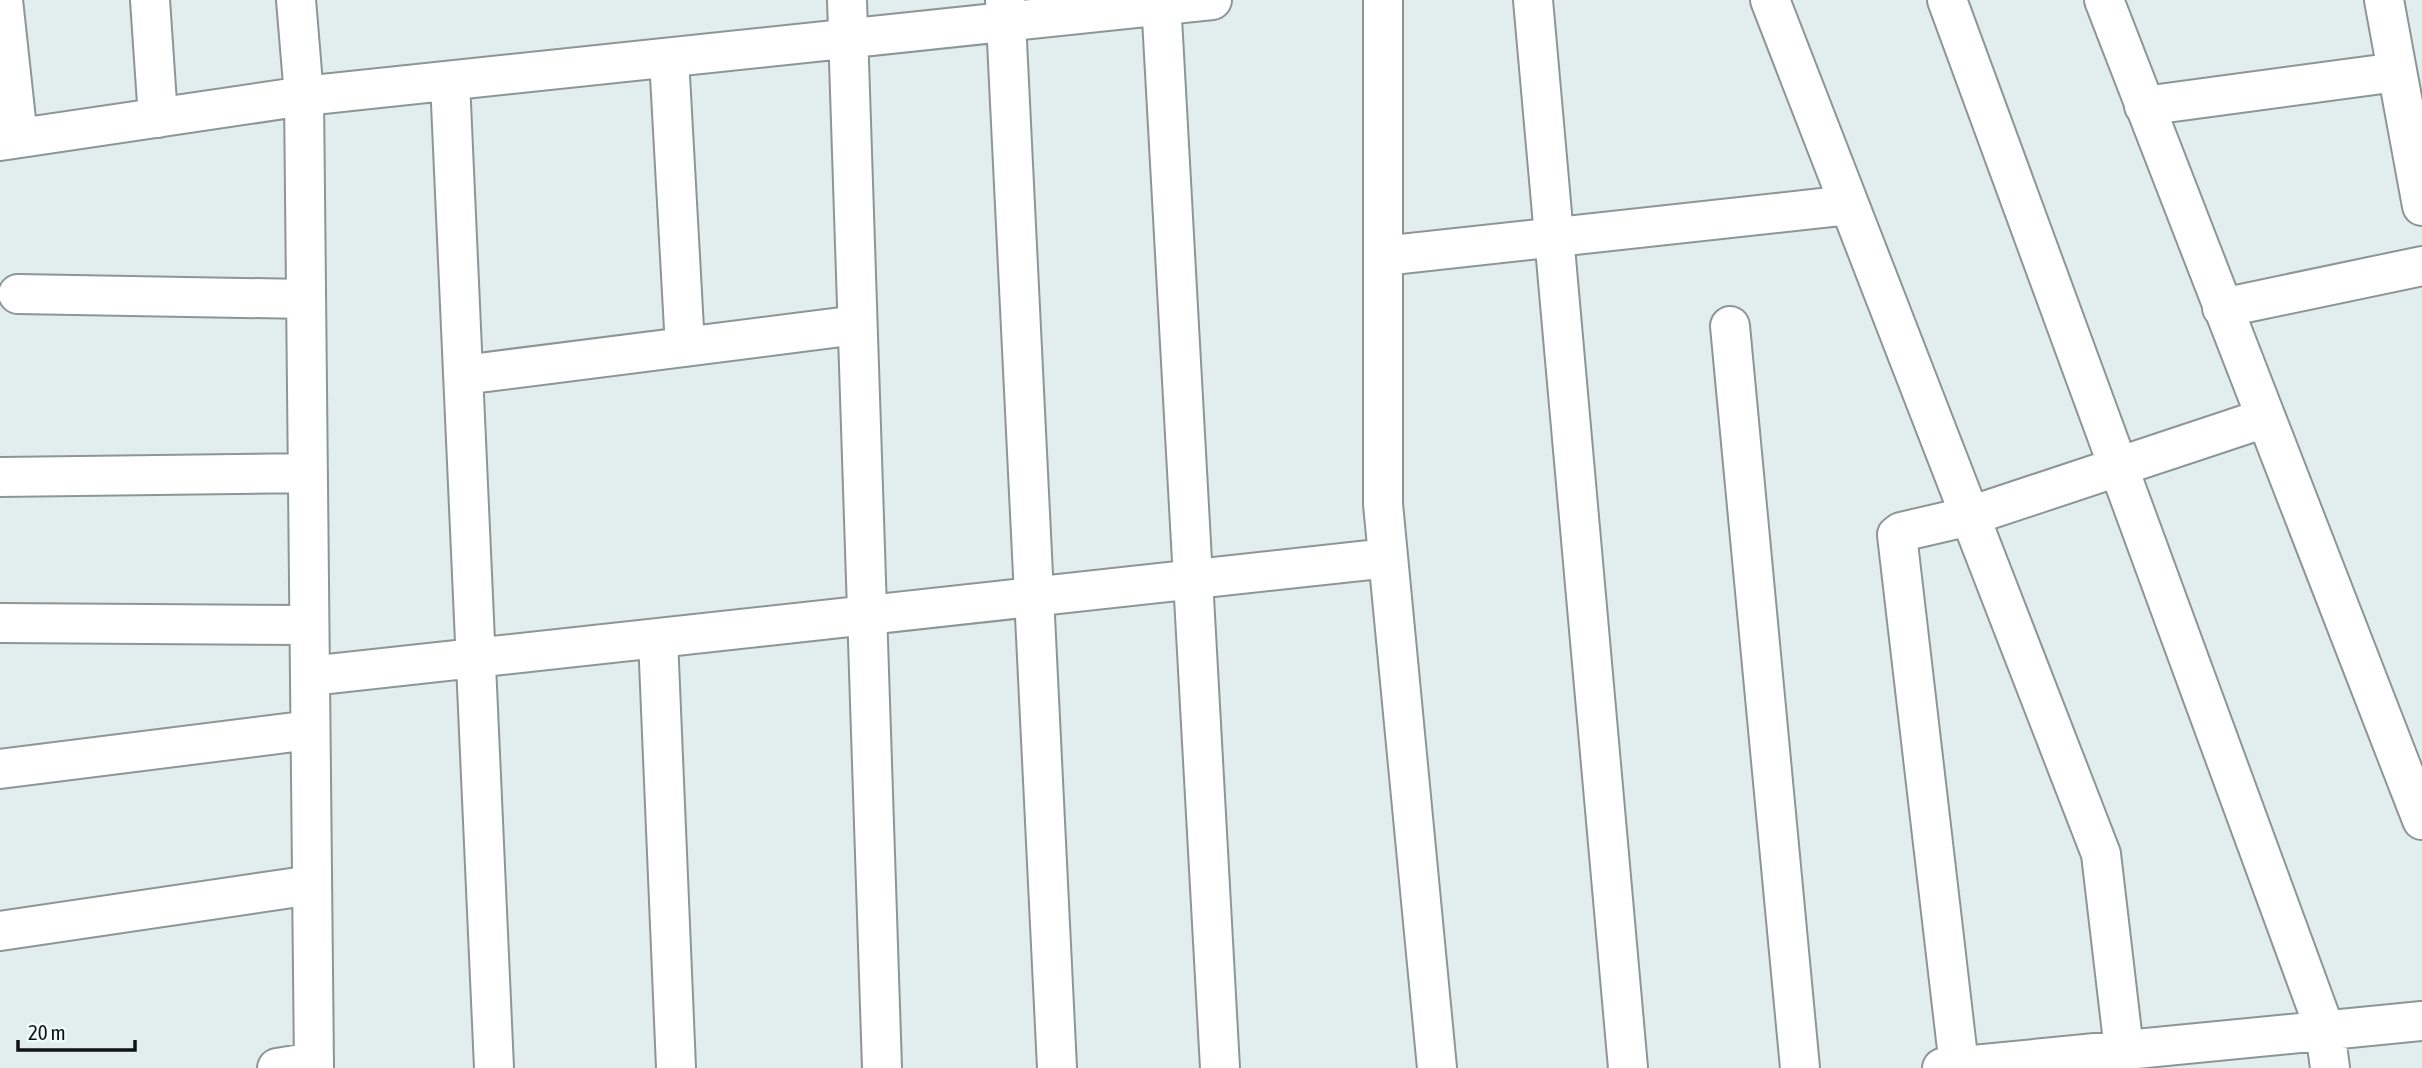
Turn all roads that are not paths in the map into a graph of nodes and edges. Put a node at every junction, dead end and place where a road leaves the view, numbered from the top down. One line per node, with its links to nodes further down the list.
1 (3, 0): 21 (street)
2 (150, 0): 20 (street)
3 (296, 0): 18 (street)
4 (847, 0): 14 (street)
5 (1212, 0): 12 (street)
6 (1383, 0): 25 (street)
7 (1533, 0): 24 (street)
8 (1770, 0): 22 (street)
9 (1947, 0): 35 (street)
10 (2104, 0): 19 (street)
11 (2384, 0): 16 (street)
12 (1161, 3): 13 (street); 40 (street)
13 (1006, 11): 14 (street); 41 (street)
14 (848, 39): 15 (street); 30 (street)
15 (669, 58): 17 (street); 32 (street)
16 (2397, 72): 19 (street); 23 (street)
17 (450, 81): 18 (street); 33 (street)
18 (304, 96): 20 (street); 28 (street)
19 (2144, 106): 29 (street)
20 (158, 118): 21 (street)
21 (9, 140)
22 (1849, 205): 24 (street); 38 (street)
23 (2422, 206)
24 (1554, 239): 25 (street); 67 (street)
25 (1383, 256): 39 (street)
26 (2422, 266): 29 (street)
27 (18, 293): 28 (street)
28 (306, 299): 36 (street)
29 (2222, 308): 34 (street)
30 (858, 325): 32 (street); 42 (street)
31 (1730, 326): 68 (street)
32 (685, 347): 33 (street)
33 (463, 376): 46 (street)
34 (2265, 418): 35 (street); 50 (street)
35 (2117, 467): 38 (street); 54 (street)
36 (308, 473): 37 (street); 44 (street)
37 (0, 477)
38 (1970, 516): 55 (street); 59 (street)
39 (1388, 558): 40 (street); 66 (street)
40 (1193, 579): 41 (street); 65 (street)
41 (1033, 597): 42 (street); 64 (street)
42 (867, 615): 45 (street); 63 (street)
43 (0, 623): 44 (street)
44 (309, 625): 47 (street)
45 (658, 638): 46 (street); 62 (street)
46 (476, 658): 47 (street); 61 (street)
47 (310, 676): 48 (street)
48 (310, 730): 49 (street); 51 (street)
49 (0, 769)
50 (2422, 820)
51 (312, 885): 52 (street); 58 (street)
52 (0, 931)
53 (2422, 1021): 54 (street)
54 (2325, 1030): 56 (street); 69 (street)
55 (2124, 1050): 56 (street); 57 (street)
56 (2172, 1057)
57 (2026, 1064): 59 (street)
58 (314, 1065): 60 (street)
59 (1950, 1067)
60 (276, 1068)
61 (494, 1068)
62 (676, 1068)
63 (882, 1068)
64 (1056, 1068)
65 (1220, 1068)
66 (1437, 1068)
67 (1628, 1068)
68 (1800, 1068)
69 (2330, 1068)

